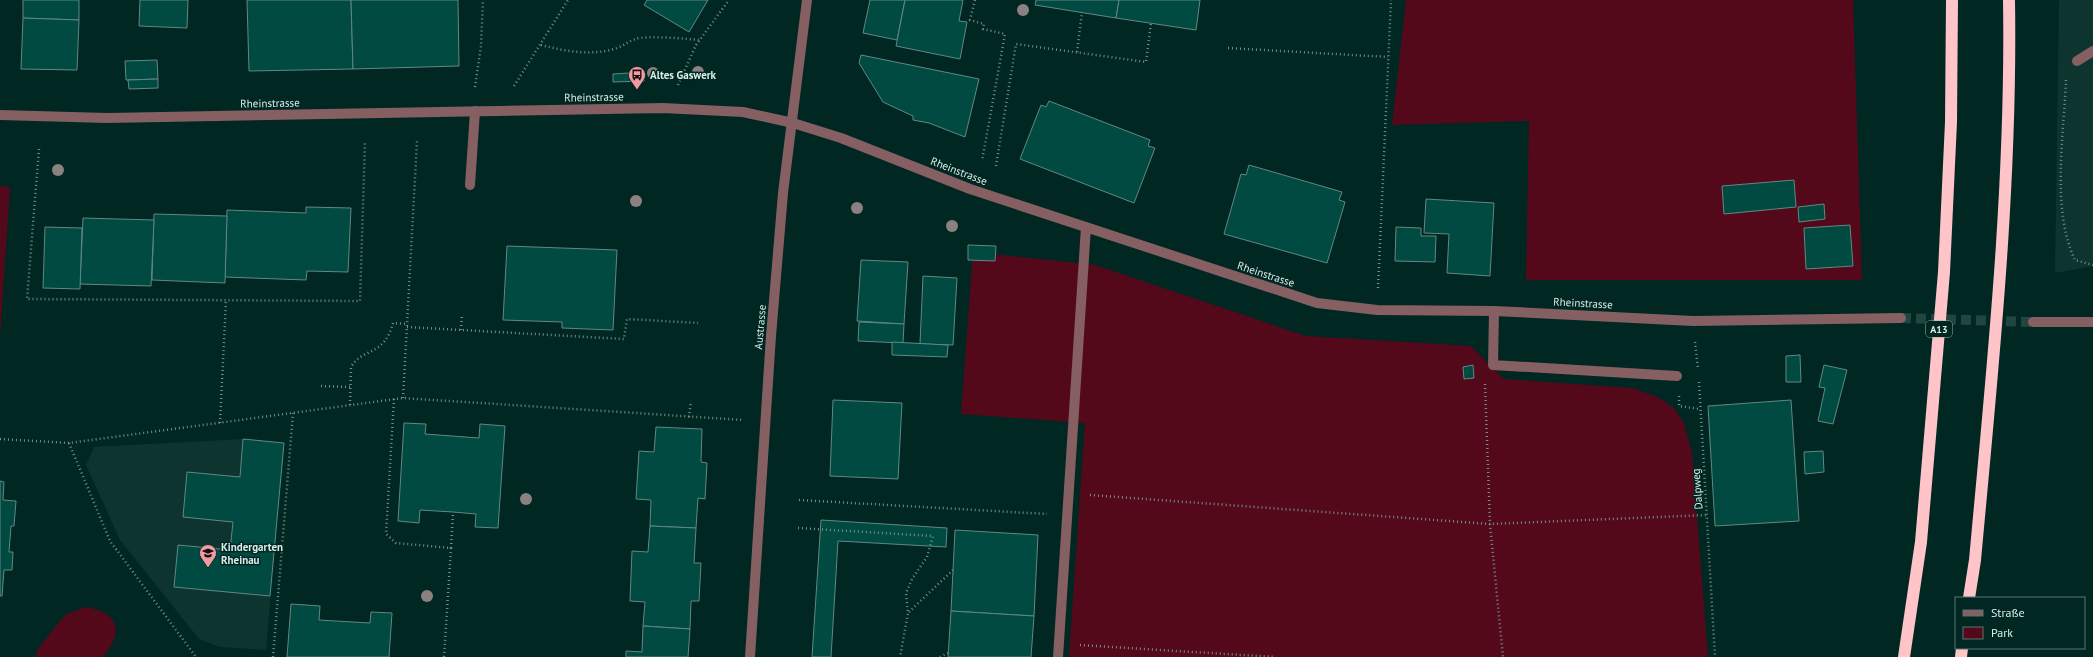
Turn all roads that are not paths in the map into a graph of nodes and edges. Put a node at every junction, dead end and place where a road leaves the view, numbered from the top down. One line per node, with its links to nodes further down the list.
1 (807, 0): 8 (street, Austrasse)
2 (1952, 0): 19 (highway, A13)
3 (2009, 0): 16 (highway)
4 (2093, 51): 5 (street)
5 (2077, 61)
6 (475, 111): 7 (street, Rheinstrasse); 8 (street, Rheinstrasse); 9 (street)
7 (0, 115)
8 (793, 123): 10 (street, Rheinstrasse); 17 (street, Austrasse)
9 (470, 185)
10 (1086, 227): 11 (street, Rheinstrasse); 18 (street)
11 (1494, 311): 12 (street, Rheinstrasse); 15 (street)
12 (1901, 318)
13 (2033, 322): 14 (street)
14 (2093, 322)
15 (1677, 376)
16 (1969, 597)
17 (750, 657)
18 (1058, 657)
19 (1904, 657)

